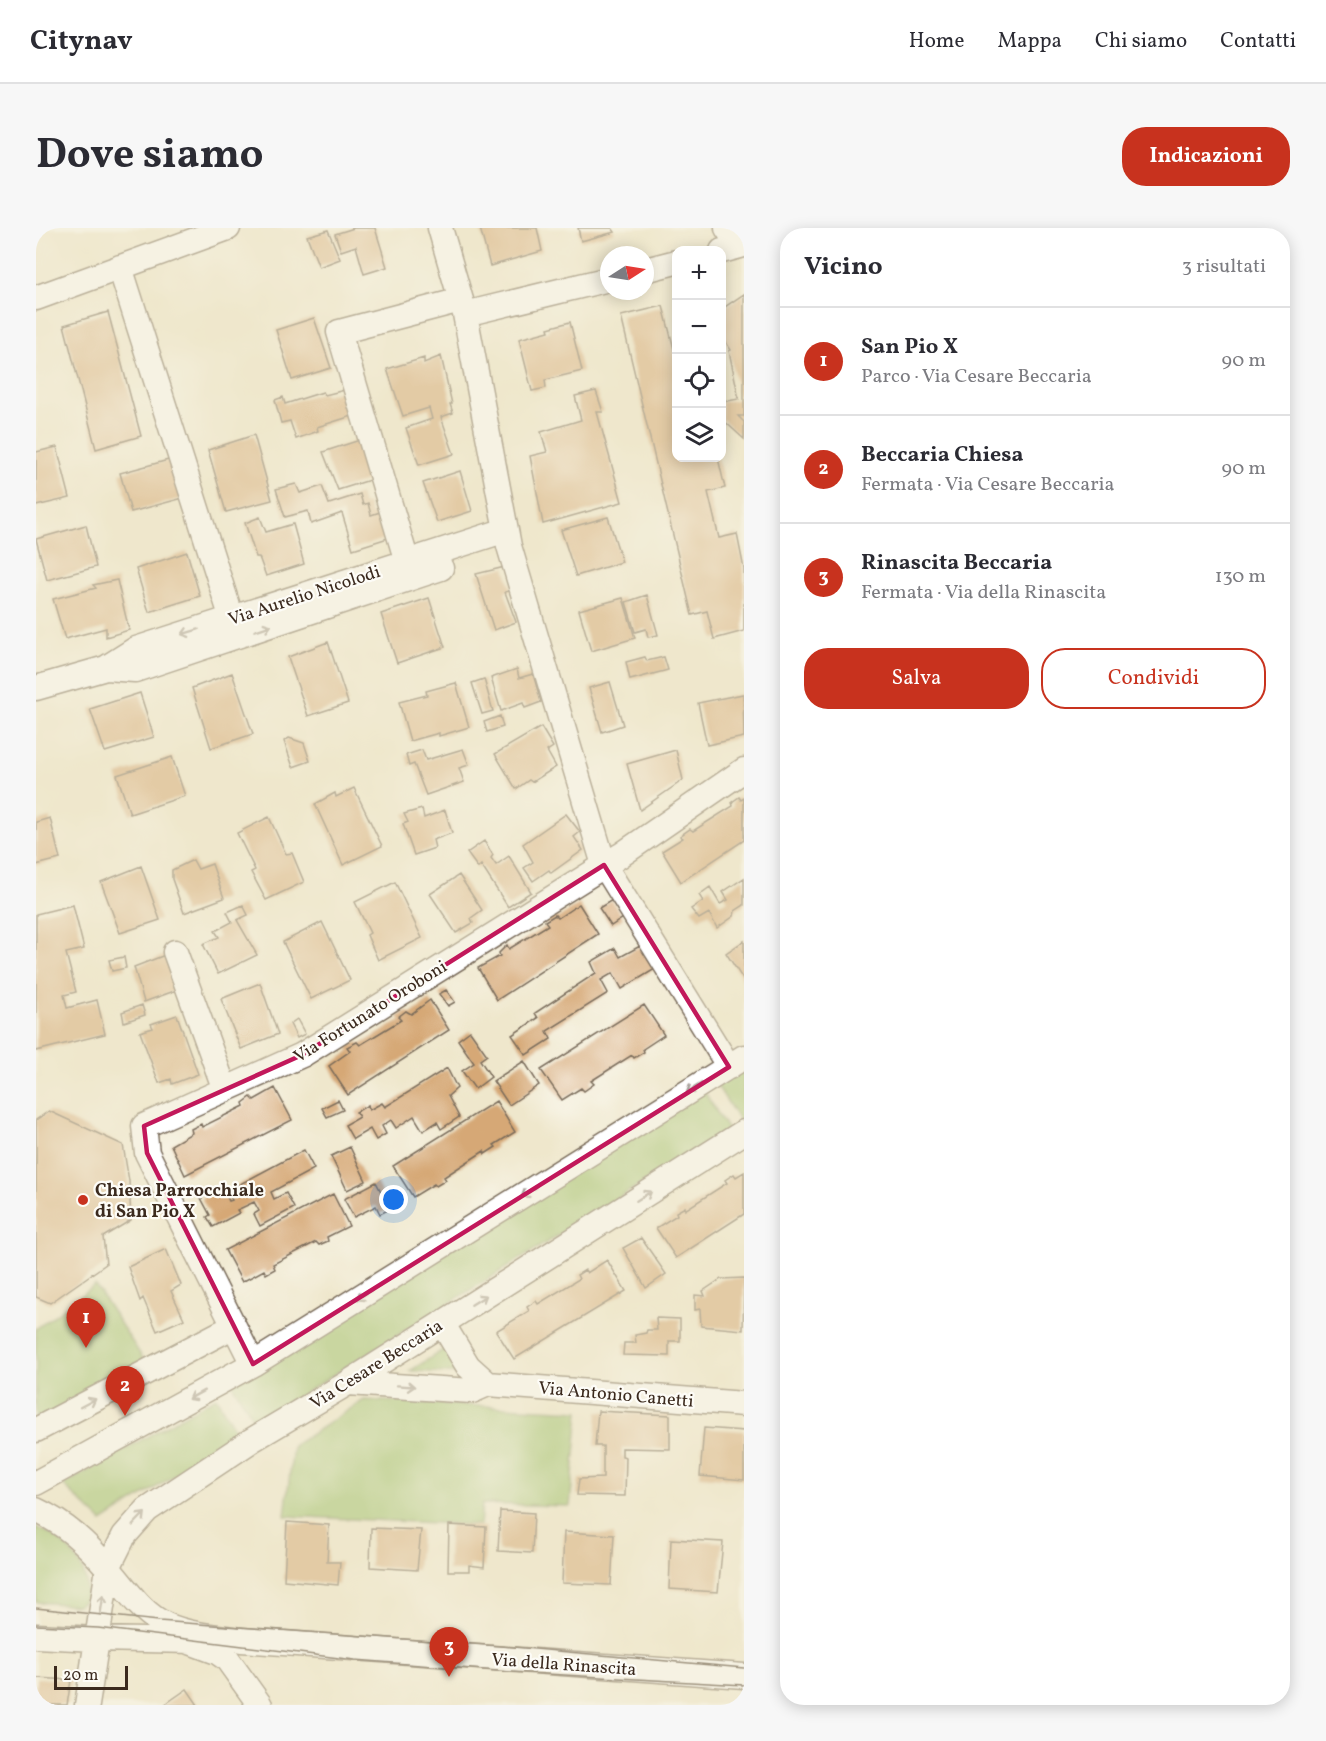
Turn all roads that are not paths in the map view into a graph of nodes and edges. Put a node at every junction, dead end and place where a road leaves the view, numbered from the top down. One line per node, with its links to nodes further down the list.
1 (228, 228): 4 (street)
2 (440, 228): 8 (street)
3 (672, 263): 5 (street)
4 (120, 267): 7 (street); 11 (street)
5 (654, 268)
6 (600, 281): 8 (street)
7 (36, 298)
8 (463, 307): 9 (street); 10 (street)
9 (508, 538): 10 (street, Via Aurelio Nicolodi); 12 (street, Via Aurelio Nicolodi, one-way to 9); 15 (street)
10 (407, 562): 11 (street, Via Aurelio Nicolodi)
11 (232, 619): 12 (street, Via Aurelio Nicolodi, one-way to 12)
12 (106, 668): 13 (street, Via Aurelio Nicolodi)
13 (36, 688)
14 (744, 771): 15 (street, Via Fortunato Oroboni)
15 (604, 865): 17 (street); 18 (street, Via Fortunato Oroboni)
16 (175, 952): 18 (street)
17 (737, 1062): 22 (street, one-way to 22)
18 (225, 1090): 21 (street, Via Fortunato Oroboni)
19 (744, 1132): 20 (street, Via Cesare Beccaria, one-way to 19)
20 (442, 1323): 23 (street, Via Cesare Beccaria); 24 (street)
21 (234, 1326): 22 (street, Via Fortunato Oroboni); 26 (street, one-way to 21)
22 (253, 1364): 27 (street, one-way to 27)
23 (348, 1383): 24 (street, Via Antonio Canetti, one-way to 24); 29 (street, Via Cesare Beccaria, one-way to 23)
24 (488, 1384): 25 (street, Via Antonio Canetti)
25 (744, 1404)
26 (36, 1430)
27 (36, 1483)
28 (36, 1510): 29 (street)
29 (108, 1568): 31 (street, Via Cesare Beccaria, one-way to 29); 32 (street)
30 (36, 1636): 31 (street)
31 (96, 1639): 33 (street); 35 (street, Via Cesare Beccaria)
32 (241, 1640): 33 (street); 34 (street, Via della Rinascita)
33 (188, 1641): 36 (street)
34 (744, 1676)
35 (87, 1705)
36 (260, 1705)

